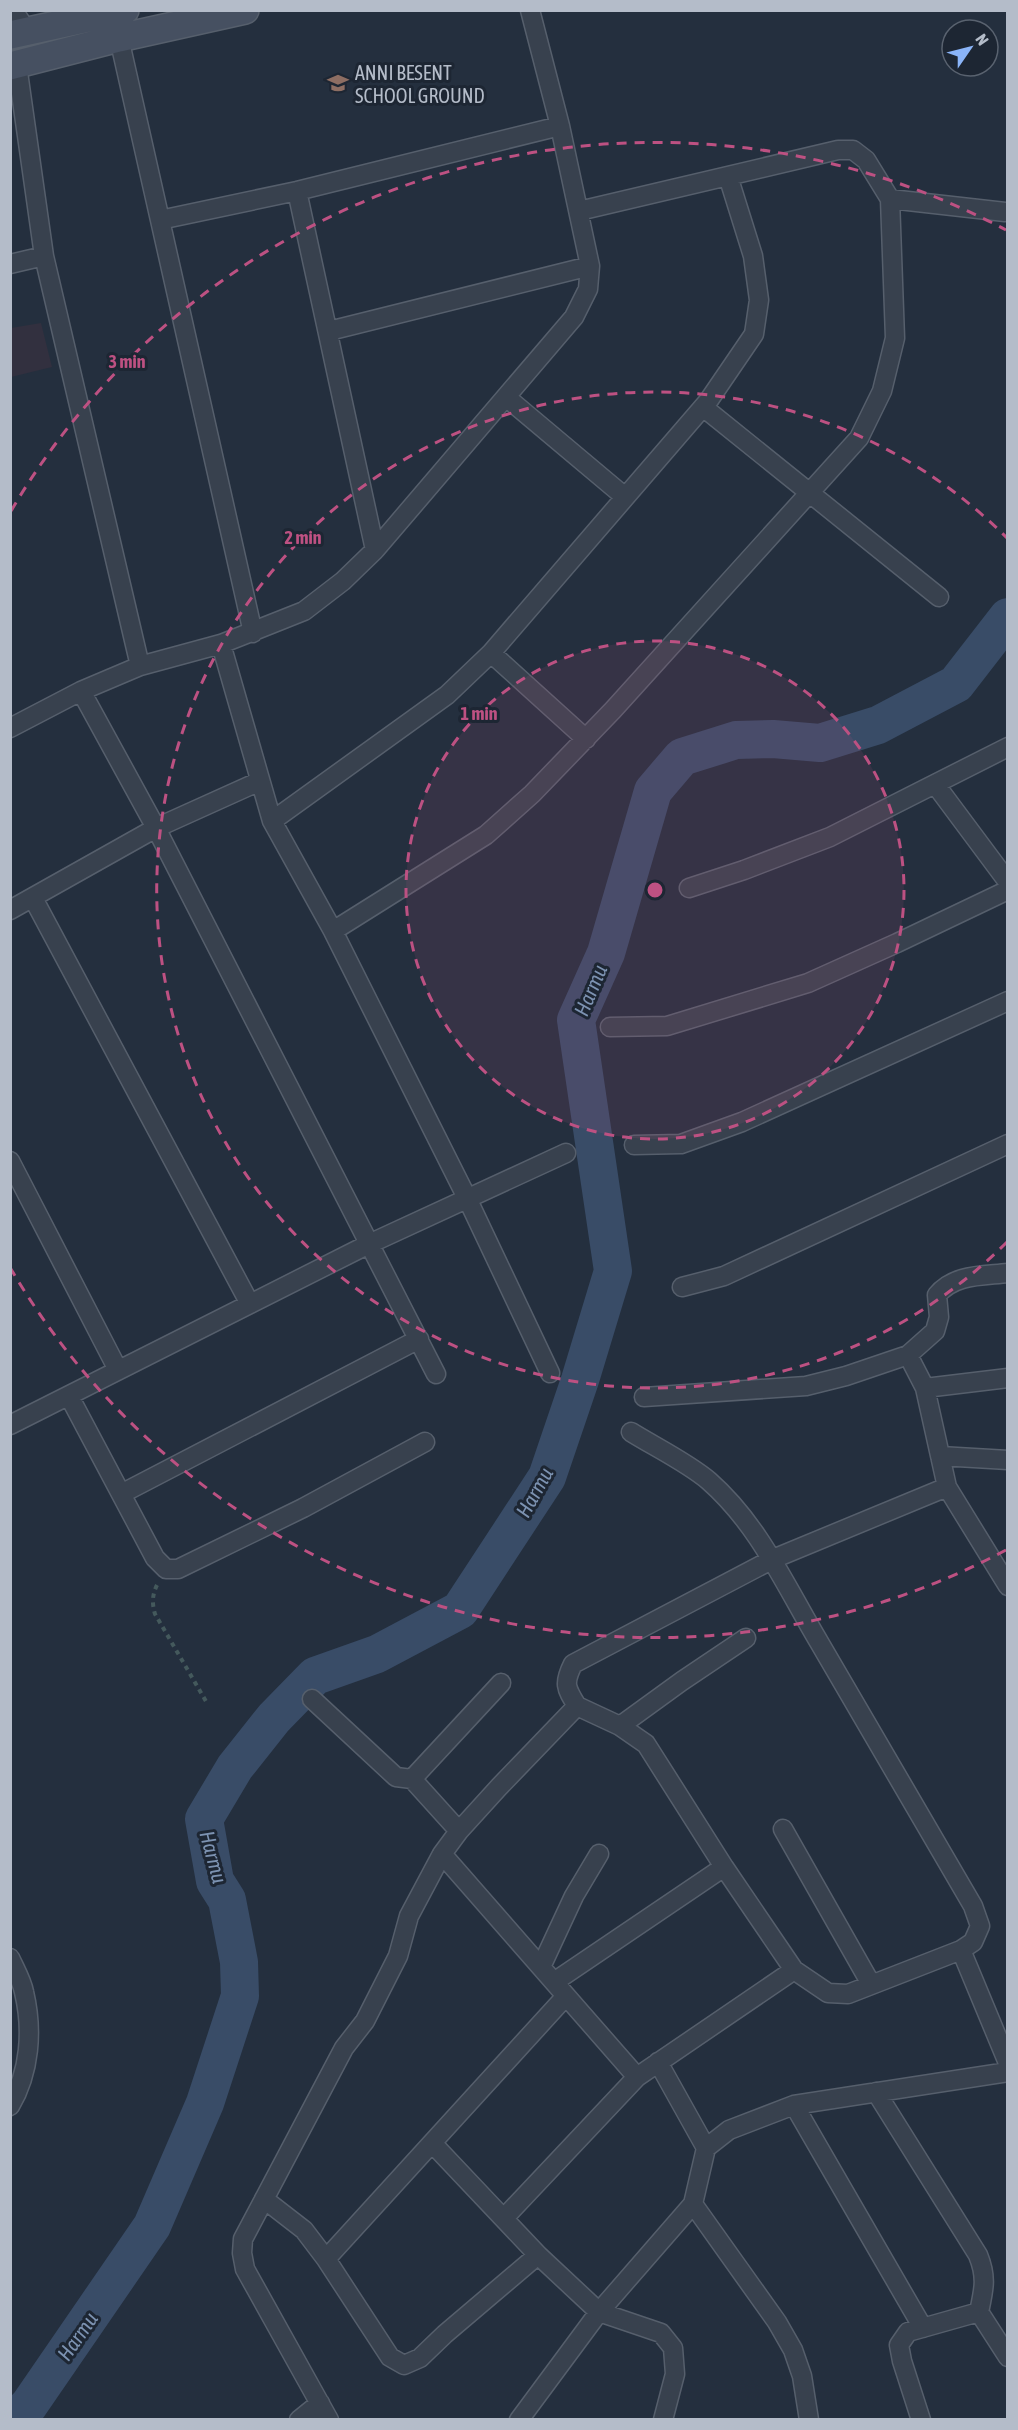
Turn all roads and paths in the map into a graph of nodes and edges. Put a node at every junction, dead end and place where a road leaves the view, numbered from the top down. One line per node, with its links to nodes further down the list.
1 (125, 10): 4 (main road)
2 (245, 10): 5 (main road)
3 (530, 10): 7 (street)
4 (17, 25)
5 (119, 38): 6 (main road); 13 (street)
6 (14, 66): 14 (street)
7 (560, 126): 9 (street); 11 (street)
8 (728, 176): 10 (street); 11 (street); 19 (street)
9 (297, 191): 13 (street); 17 (street)
10 (890, 199): 12 (street); 20 (street)
11 (579, 211): 16 (street)
12 (1005, 212)
13 (160, 220): 24 (street)
14 (44, 256): 15 (street); 27 (street)
15 (10, 264)
16 (590, 266): 17 (street); 18 (street)
17 (329, 331): 22 (street)
18 (506, 397): 21 (street); 22 (street)
19 (703, 407): 20 (street); 21 (street)
20 (810, 493): 23 (street); 30 (street)
21 (625, 497): 26 (street)
22 (375, 550): 24 (street)
23 (939, 597)
24 (253, 633): 25 (street)
25 (221, 644): 27 (street); 32 (street)
26 (491, 653): 30 (street); 34 (street)
27 (140, 666): 28 (street)
28 (81, 691): 29 (street); 35 (street)
29 (10, 728)
30 (586, 739): 41 (street)
31 (1008, 747): 33 (street)
32 (260, 781): 34 (street); 35 (street)
33 (935, 784): 36 (street); 37 (street)
34 (272, 821): 41 (street)
35 (156, 828): 39 (street); 49 (street)
36 (1008, 882)
37 (689, 888)
38 (1008, 890): 43 (street)
39 (33, 898): 40 (street); 52 (street)
40 (10, 910)
41 (333, 931): 48 (street)
42 (1008, 1001): 45 (street)
43 (610, 1027)
44 (1008, 1144): 51 (street)
45 (634, 1145)
46 (566, 1153): 48 (street)
47 (10, 1161): 55 (street)
48 (467, 1198): 49 (street); 56 (street)
49 (369, 1244): 52 (street); 53 (street)
50 (1008, 1273): 54 (street)
51 (682, 1287)
52 (250, 1304): 55 (street)
53 (419, 1340): 57 (street); 68 (street)
54 (908, 1355): 59 (street); 61 (street)
55 (118, 1370): 60 (street)
56 (550, 1373)
57 (436, 1374)
58 (1008, 1378): 59 (street)
59 (925, 1388): 65 (street)
60 (69, 1396): 62 (street); 68 (street)
61 (644, 1397)
62 (10, 1425)
63 (632, 1432): 69 (street)
64 (425, 1442): 70 (street)
65 (940, 1456): 66 (street); 67 (street)
66 (1008, 1460)
67 (947, 1487): 69 (street); 71 (street)
68 (121, 1494): 70 (street)
69 (773, 1559): 76 (street); 84 (street)
70 (166, 1569): 75 (path)
71 (1008, 1586)
72 (746, 1638): 77 (street)
73 (501, 1683): 78 (street)
74 (312, 1699): 78 (street)
75 (207, 1703)
76 (577, 1706): 77 (street); 80 (street)
77 (620, 1726): 83 (street)
78 (412, 1779): 80 (street)
79 (783, 1829): 88 (street)
80 (459, 1831): 81 (street)
81 (442, 1854): 86 (street); 99 (street)
82 (599, 1854): 86 (street)
83 (724, 1867): 87 (street); 89 (street)
84 (961, 1950): 88 (street); 91 (street)
85 (10, 1958): 96 (street)
86 (541, 1967): 89 (street)
87 (794, 1970): 88 (street); 90 (street)
88 (871, 1984)
89 (560, 1989): 93 (street); 97 (street)
90 (658, 2062): 93 (street); 98 (street)
91 (1008, 2062)
92 (1008, 2072): 94 (street)
93 (637, 2077): 101 (street)
94 (876, 2092): 95 (street); 105 (street)
95 (794, 2105): 98 (street); 106 (street)
96 (10, 2106)
97 (432, 2143): 101 (street); 103 (street)
98 (706, 2148): 100 (street)
99 (264, 2199): 103 (street); 108 (street)
100 (693, 2204): 104 (street); 113 (street)
101 (504, 2218): 102 (street)
102 (538, 2255): 103 (street); 104 (street)
103 (326, 2259)
104 (599, 2312): 111 (street); 112 (street)
105 (979, 2312): 106 (street); 107 (street)
106 (923, 2328): 114 (street)
107 (1008, 2357)
108 (320, 2403): 109 (street); 110 (street)
109 (299, 2420)
110 (329, 2420)
111 (519, 2420)
112 (663, 2420)
113 (809, 2420)
114 (921, 2420)

